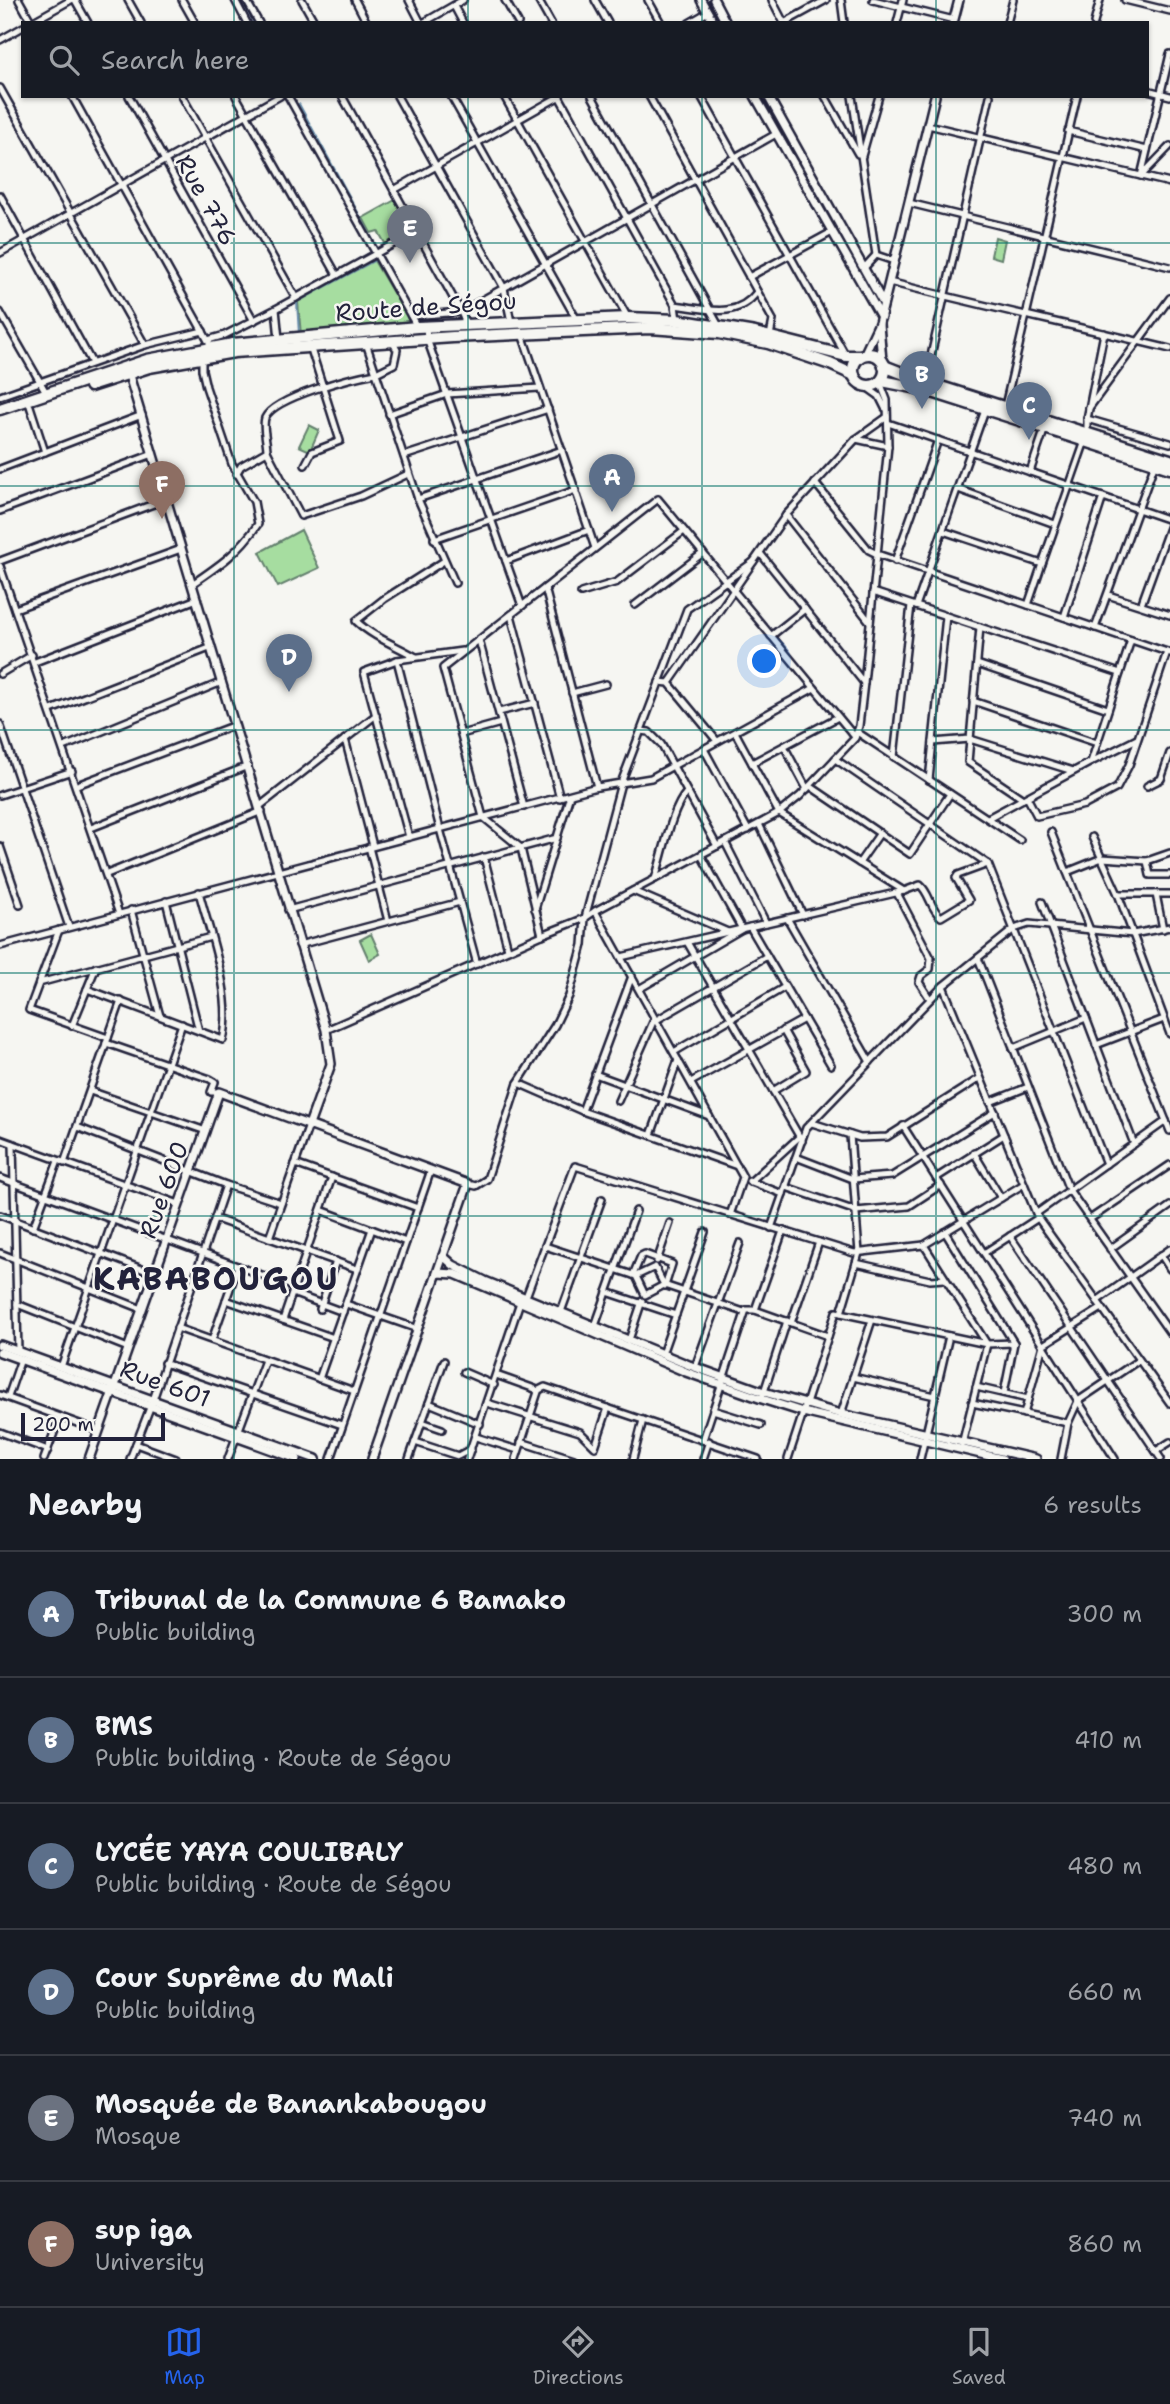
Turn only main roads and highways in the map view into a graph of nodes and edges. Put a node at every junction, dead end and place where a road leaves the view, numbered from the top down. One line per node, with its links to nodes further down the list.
1 (863, 355): 2 (highway, Route de Ségou); 3 (highway, Route de Ségou); 4 (highway)
2 (883, 363): 5 (highway); 8 (highway, Route de Ségou)
3 (127, 369): 4 (highway, Route de Ségou); 6 (highway, Route de Ségou); 7 (highway, Route de Ségou)
4 (854, 375): 5 (highway, Route de Ségou)
5 (881, 381): 8 (highway, Route de Ségou)
6 (0, 409)
7 (0, 415)
8 (1086, 438): 9 (highway, Route de Ségou); 10 (highway, Route de Ségou)
9 (1170, 460)
10 (1170, 468)

